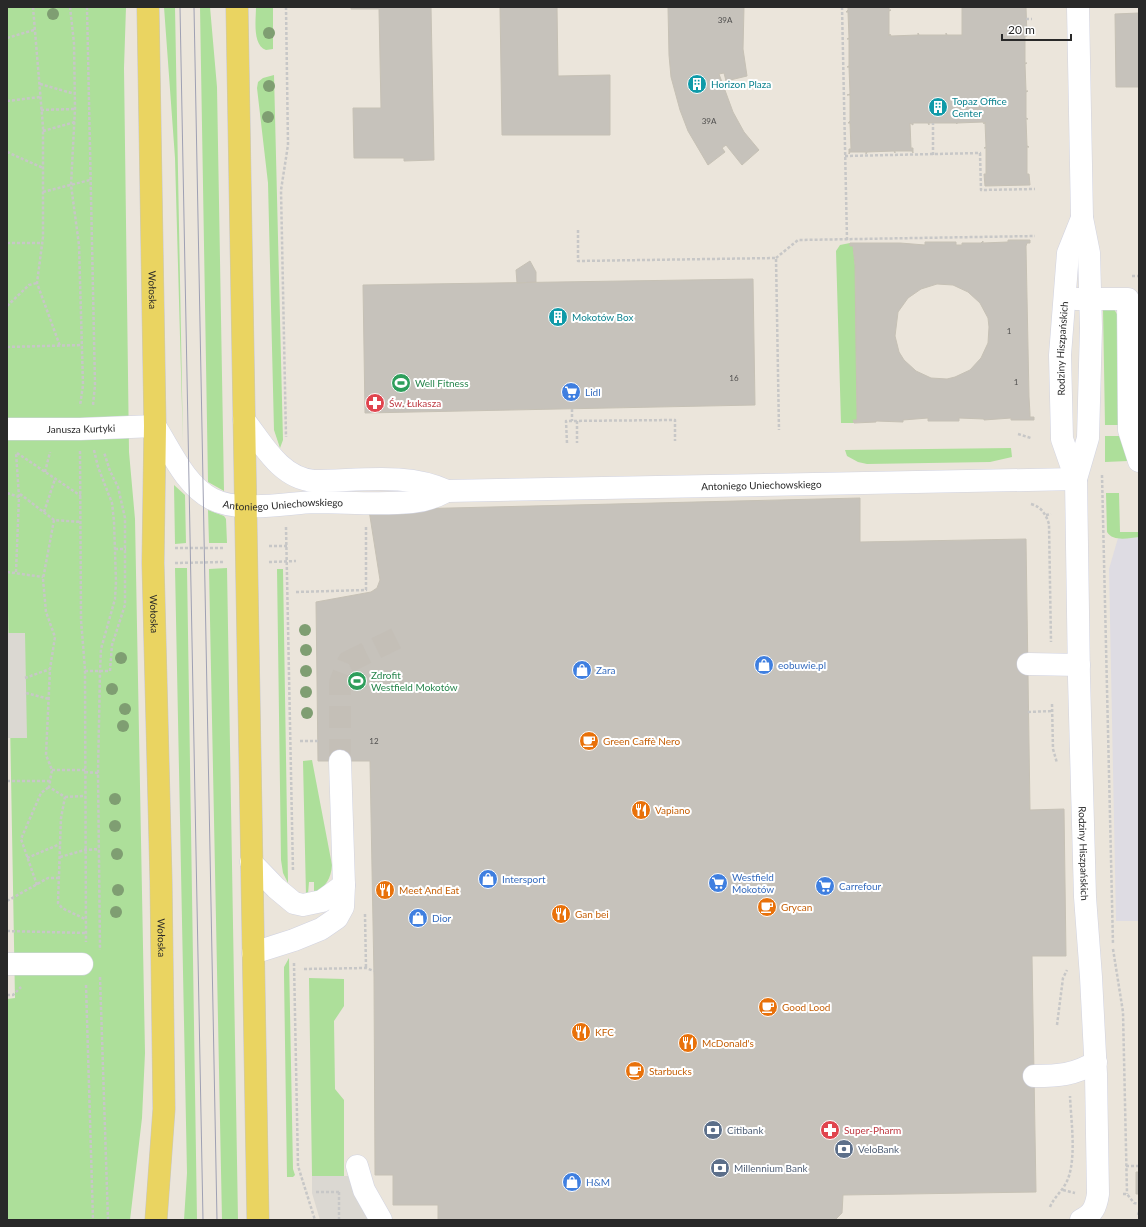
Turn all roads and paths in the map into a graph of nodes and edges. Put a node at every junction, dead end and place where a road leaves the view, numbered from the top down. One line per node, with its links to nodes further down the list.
1 (33, 7): 11 (path)
2 (70, 7): 14 (path)
3 (88, 7): 26 (path)
4 (148, 7): 48 (main road, Wołoska)
5 (237, 7): 45 (main road)
6 (286, 7): 54 (path)
7 (842, 7): 24 (path)
8 (1078, 7): 30 (street, Rodziny Hiszpańskich)
9 (1026, 19): 10 (path)
10 (1032, 19)
11 (34, 30): 12 (path); 13 (path)
12 (7, 38)
13 (40, 84): 14 (path); 15 (path)
14 (75, 94): 17 (path)
15 (40, 97): 16 (path); 18 (path)
16 (7, 101)
17 (75, 109): 18 (path); 19 (path)
18 (41, 110): 21 (path)
19 (75, 122): 21 (path); 27 (path)
20 (933, 123): 23 (path)
21 (43, 131): 25 (path)
22 (7, 152): 25 (path)
23 (933, 155): 24 (path); 28 (path)
24 (845, 156): 33 (path)
25 (43, 168): 29 (path)
26 (90, 180): 27 (path); 49 (path)
27 (71, 185): 29 (path); 41 (path)
28 (1035, 189)
29 (43, 192): 35 (path)
30 (1082, 218): 38 (street, Rodziny Hiszpańskich); 39 (street, Rodziny Hiszpańskich)
31 (578, 230): 36 (path)
32 (1035, 236): 33 (path)
33 (847, 240): 36 (path)
34 (7, 243): 35 (path)
35 (42, 243): 37 (path)
36 (776, 258): 50 (path)
37 (38, 283): 40 (path); 42 (path)
38 (1064, 300): 39 (street); 66 (street, Rodziny Hiszpańskich)
39 (1090, 300): 62 (street); 66 (street, Rodziny Hiszpańskich)
40 (7, 306)
41 (82, 345): 42 (path); 49 (path)
42 (60, 346): 43 (path)
43 (7, 347)
44 (572, 409): 46 (path)
45 (244, 420): 67 (street, Antoniego Uniechowskiego); 72 (main road)
46 (572, 421): 47 (path); 56 (path)
47 (577, 421): 55 (path); 57 (path)
48 (155, 426): 49 (street, Janusza Kurtyki); 72 (street, Antoniego Uniechowskiego); 84 (main road, Wołoska)
49 (86, 429): 53 (street, Janusza Kurtyki); 59 (path); 60 (path)
50 (779, 430)
51 (1018, 434): 52 (path)
52 (1031, 438)
53 (12, 439): 61 (path)
54 (286, 440)
55 (675, 441)
56 (567, 443)
57 (577, 443)
58 (51, 450): 64 (path)
59 (80, 451): 60 (path); 70 (path)
60 (94, 451): 81 (path); 82 (path)
61 (16, 453): 64 (path); 69 (path)
62 (1139, 461)
63 (1102, 470): 139 (path)
64 (45, 472): 65 (path)
65 (55, 479): 70 (path); 73 (path)
66 (1076, 479): 67 (street, Antoniego Uniechowskiego); 91 (street, Rodziny Hiszpańskich)
67 (447, 491): 72 (street, Antoniego Uniechowskiego)
68 (7, 493): 69 (path)
69 (19, 495): 73 (path); 88 (path)
70 (81, 496): 77 (path)
71 (1028, 500): 74 (path)
72 (245, 505): 83 (main road)
73 (44, 512): 76 (path)
74 (1046, 514): 75 (path); 92 (path)
75 (1051, 514)
76 (54, 520): 77 (path); 89 (path)
77 (81, 522): 96 (path)
78 (285, 522): 80 (path)
79 (366, 525): 90 (path)
80 (287, 546): 83 (path); 85 (path)
81 (115, 549): 82 (path); 97 (path)
82 (126, 549): 84 (path); 97 (path)
83 (246, 554): 84 (path); 84 (path); 85 (path); 119 (main road)
84 (154, 556): 151 (main road, Wołoska)
85 (287, 561): 86 (path); 124 (path)
86 (296, 561)
87 (7, 572): 88 (path)
88 (16, 572): 89 (path)
89 (43, 577): 95 (path)
90 (296, 592)
91 (1078, 633): 92 (street); 94 (street, Rodziny Hiszpańskich)
92 (1051, 656): 93 (street); 94 (street)
93 (1028, 664)
94 (1079, 665): 134 (street, Rodziny Hiszpańskich)
95 (50, 668): 98 (path); 100 (path)
96 (85, 671): 97 (path); 107 (path)
97 (100, 671): 108 (path)
98 (26, 678)
99 (26, 693): 100 (path)
100 (49, 699): 106 (path)
101 (1052, 711): 102 (path)
102 (1028, 712)
103 (300, 741): 104 (path)
104 (318, 741)
105 (340, 761): 122 (street)
106 (52, 770): 107 (path); 110 (path)
107 (85, 771): 108 (path); 112 (path)
108 (98, 773): 115 (path)
109 (7, 781): 110 (path)
110 (50, 781): 111 (path)
111 (49, 788): 113 (path); 118 (path)
112 (85, 796): 113 (path); 116 (path)
113 (65, 797): 114 (path)
114 (60, 844): 117 (path); 118 (path)
115 (99, 849): 116 (path); 131 (path)
116 (85, 850): 117 (path); 125 (path)
117 (60, 857): 120 (path)
118 (27, 858): 121 (path)
119 (251, 862): 124 (street); 129 (main road)
120 (59, 878): 121 (path); 125 (path)
121 (37, 885): 123 (path)
122 (344, 885): 124 (street); 128 (street)
123 (7, 901)
124 (294, 903)
125 (85, 919): 127 (path)
126 (7, 931): 127 (path)
127 (86, 933): 131 (path)
128 (294, 940): 129 (street); 153 (path)
129 (253, 953): 152 (main road)
130 (7, 964): 131 (street)
131 (91, 965): 149 (path); 150 (path)
132 (304, 969): 133 (path)
133 (374, 971)
134 (1096, 1062): 136 (street); 137 (street, Rodziny Hiszpańskich)
135 (1034, 1076): 136 (street)
136 (1067, 1084): 137 (street); 141 (path)
137 (1097, 1111): 148 (street, Rodziny Hiszpańskich)
138 (357, 1166): 155 (street)
139 (1126, 1166): 140 (path); 145 (path)
140 (1139, 1166)
141 (1063, 1190): 143 (path); 147 (path)
142 (339, 1192): 154 (path)
143 (1075, 1193)
144 (1123, 1194): 145 (path)
145 (1127, 1194): 146 (path)
146 (1139, 1204)
147 (1050, 1207)
148 (1089, 1219)
149 (93, 1220)
150 (108, 1220)
151 (156, 1220)
152 (258, 1220)
153 (315, 1220)
154 (339, 1220)
155 (381, 1220)

